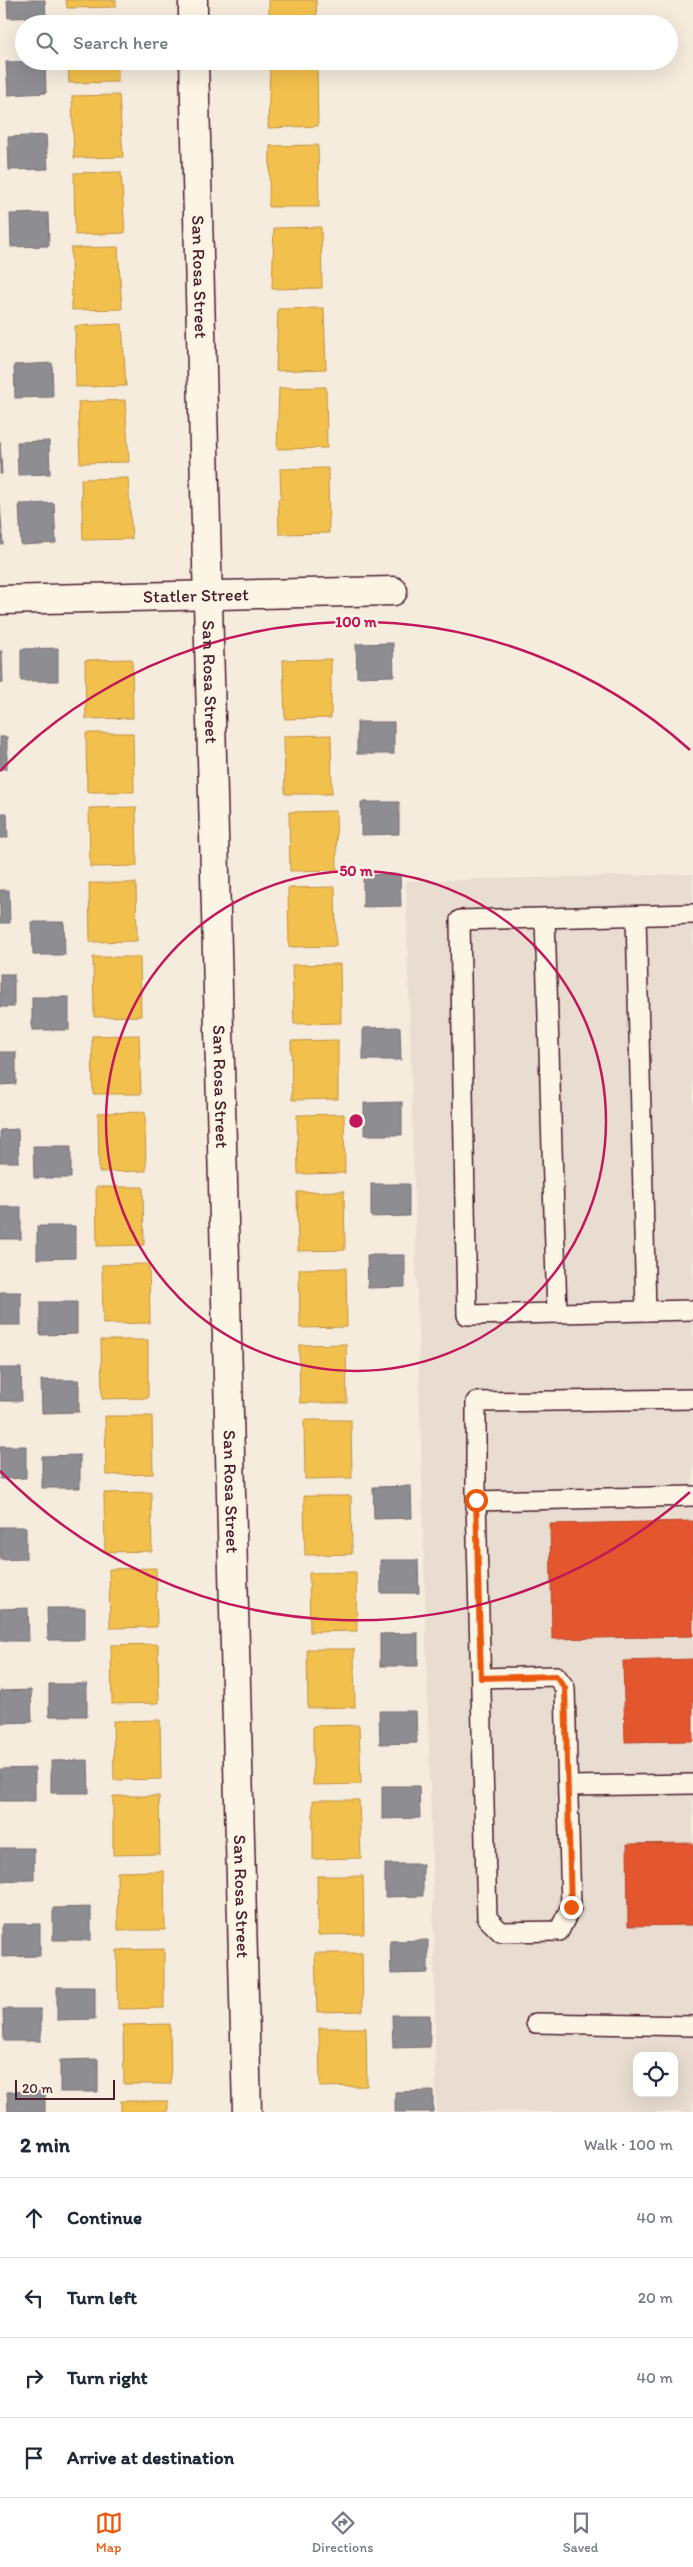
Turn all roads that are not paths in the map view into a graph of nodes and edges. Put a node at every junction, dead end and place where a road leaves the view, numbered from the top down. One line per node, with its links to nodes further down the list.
1 (193, 0): 2 (street)
2 (193, 15)
3 (194, 70): 5 (street, San Rosa Street)
4 (394, 591): 5 (street, Statler Street)
5 (208, 596): 6 (street, Statler Street); 21 (street, San Rosa Street)
6 (0, 600)
7 (693, 914): 8 (lane)
8 (636, 916): 9 (lane); 11 (lane)
9 (545, 918): 12 (lane); 12 (lane)
10 (693, 1310): 11 (lane)
11 (646, 1311): 12 (lane)
12 (557, 1313)
13 (693, 1399): 15 (lane)
14 (693, 1496): 15 (lane)
15 (476, 1500): 16 (lane)
16 (481, 1678): 18 (lane); 18 (lane)
17 (693, 1784): 18 (lane)
18 (569, 1786)
19 (536, 2023): 20 (lane)
20 (693, 2026)
21 (247, 2112)

